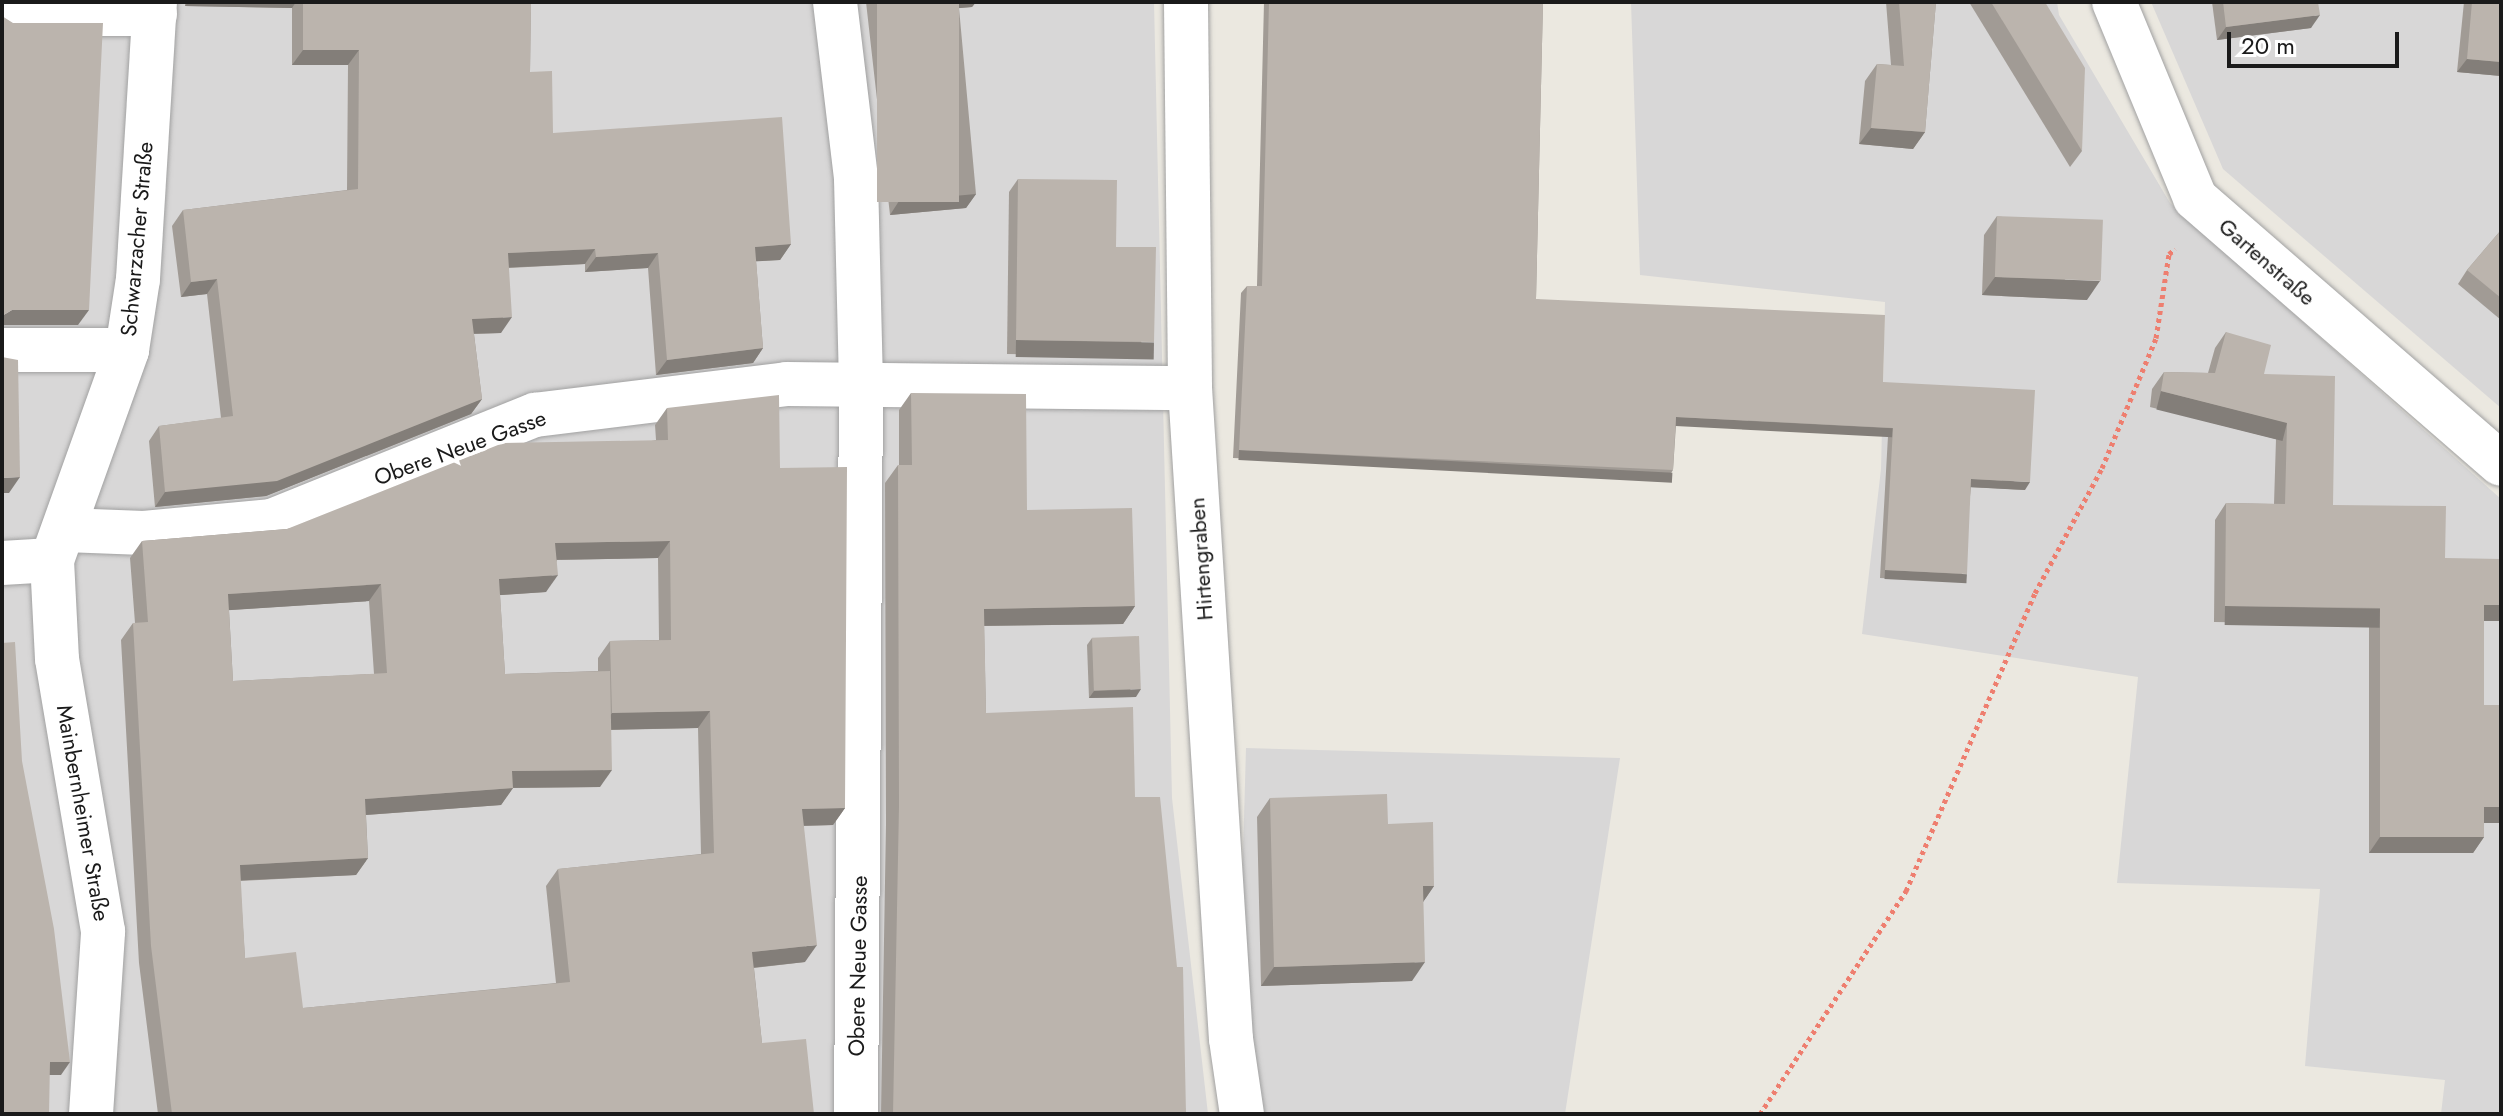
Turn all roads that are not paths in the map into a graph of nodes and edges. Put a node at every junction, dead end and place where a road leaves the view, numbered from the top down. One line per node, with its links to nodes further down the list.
1 (835, 2): 8 (street, Obere Neue Gasse)
2 (1186, 2): 9 (street, Hirtengraben)
3 (2114, 2): 10 (street, Gartenstraße)
4 (155, 8): 5 (street); 7 (street, Schwarzacher Straße)
5 (2, 13)
6 (2, 350): 7 (street)
7 (127, 350): 11 (street, Schwarzacher Straße)
8 (861, 386): 9 (street, Obere Neue Gasse); 11 (street, Obere Neue Gasse); 14 (street, Obere Neue Gasse)
9 (1190, 388): 15 (street, Hirtengraben)
10 (2501, 464)
11 (59, 545): 12 (street, Obere Neue Gasse); 13 (street, Mainbernheimer Straße)
12 (2, 563)
13 (91, 1114)
14 (856, 1114)
15 (1242, 1114)

